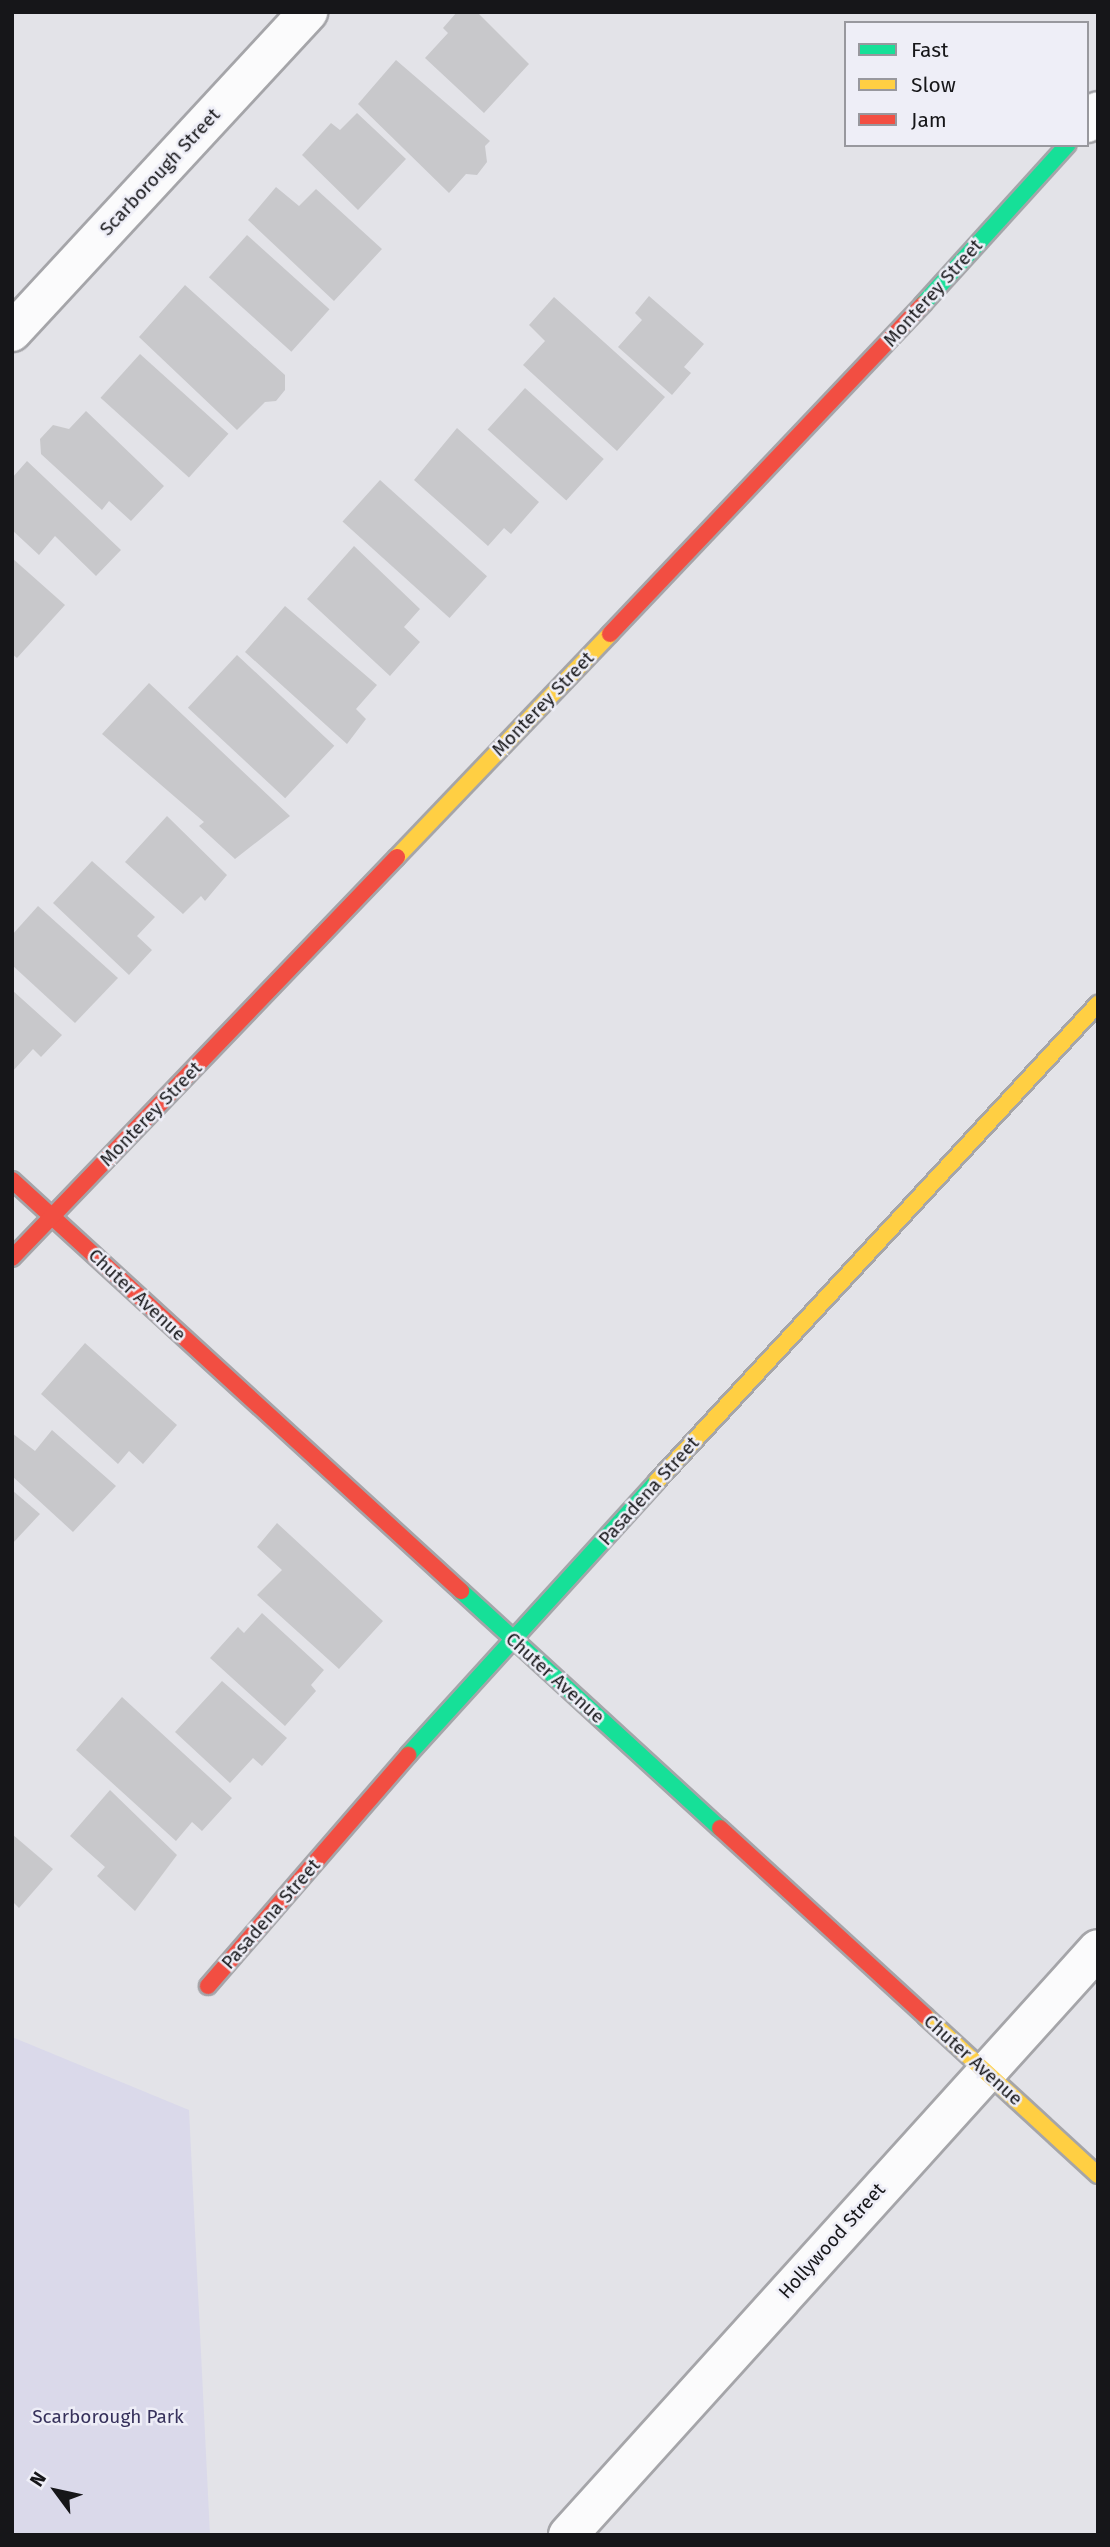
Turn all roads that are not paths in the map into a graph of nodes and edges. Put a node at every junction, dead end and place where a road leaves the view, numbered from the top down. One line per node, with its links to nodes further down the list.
1 (308, 12): 3 (street, Scarborough Street)
2 (1065, 147): 6 (street, Monterey Street)
3 (12, 332)
4 (1098, 1004): 8 (street, Pasadena Street)
5 (12, 1180): 6 (street, Chuter Avenue)
6 (52, 1216): 7 (street, Monterey Street); 8 (street, Chuter Avenue)
7 (12, 1258)
8 (514, 1640): 10 (street, Pasadena Street); 11 (street, Chuter Avenue)
9 (1098, 1949): 11 (street, Hollywood Street)
10 (208, 1986)
11 (985, 2071): 12 (street, Chuter Avenue); 13 (street, Hollywood Street)
12 (1098, 2175)
13 (568, 2535)

